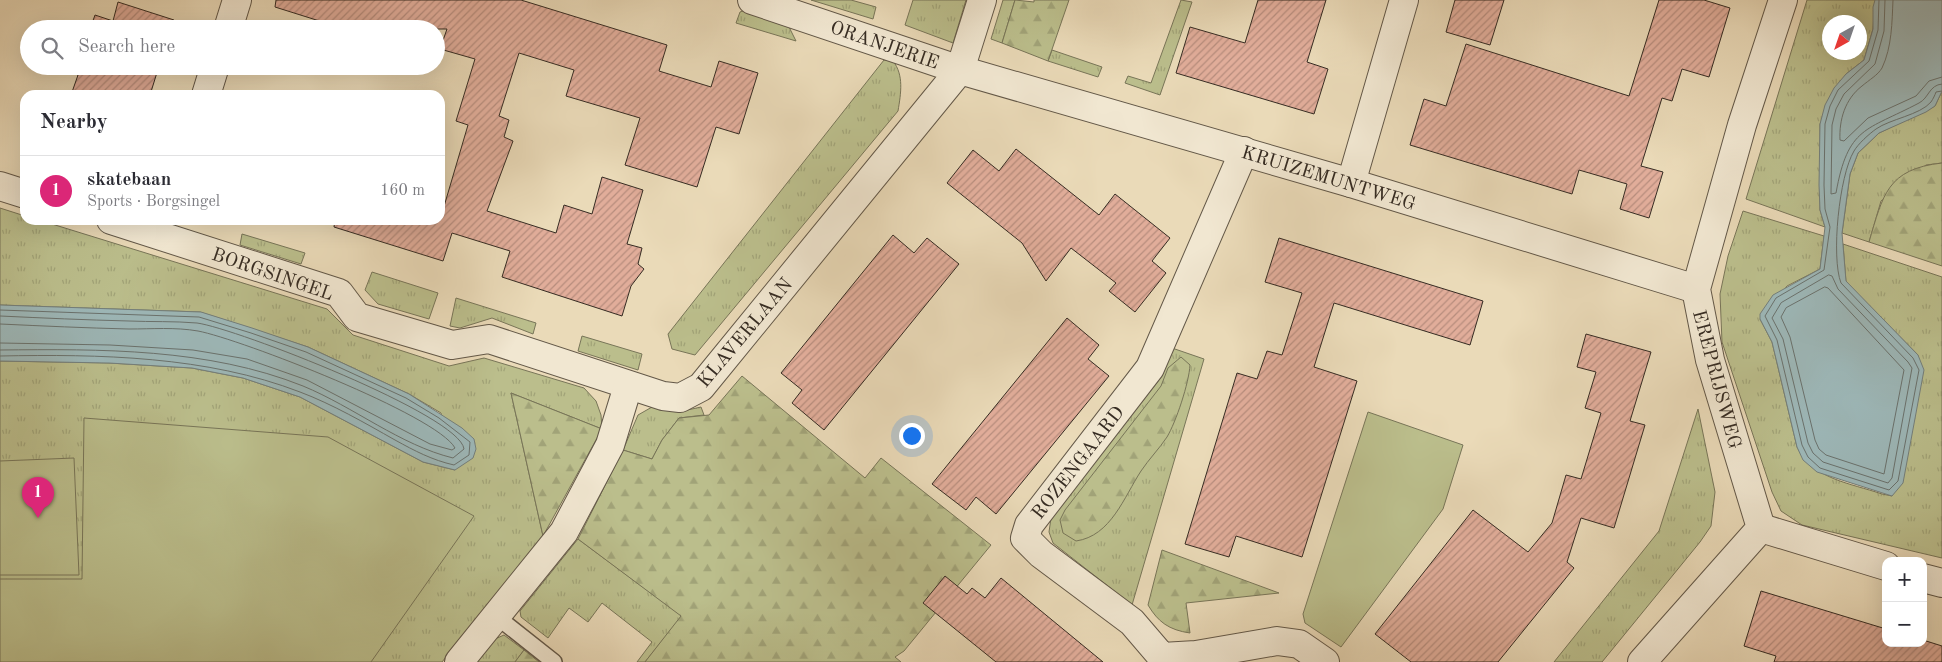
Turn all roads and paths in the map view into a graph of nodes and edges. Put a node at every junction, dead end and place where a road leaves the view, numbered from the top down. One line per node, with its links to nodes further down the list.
1 (237, 0): 6 (street)
2 (752, 0): 7 (street, ORANJERIE)
3 (982, 0): 7 (street, KLAVERLAAN)
4 (1404, 0): 11 (street)
5 (1783, 0): 16 (street, EREPRIJSWEG)
6 (231, 20)
7 (960, 70): 10 (street, KRUIZEMUNTWEG); 17 (street, KLAVERLAAN)
8 (212, 75): 9 (street)
9 (208, 90)
10 (1244, 151): 11 (street, KRUIZEMUNTWEG); 25 (street, ROZENGAARD)
11 (1351, 182): 16 (street, KRUIZEMUNTWEG)
12 (0, 186): 13 (street)
13 (20, 192)
14 (148, 225): 15 (street, BORGSINGEL)
15 (163, 227): 17 (street, BORGSINGEL)
16 (1696, 289): 18 (street, EREPRIJSWEG)
17 (628, 386): 22 (street)
18 (1761, 528): 19 (street); 26 (street)
19 (1882, 565)
20 (1927, 579): 21 (street)
21 (1942, 584)
22 (496, 616): 23 (street); 24 (lane)
23 (459, 662)
24 (554, 662)
25 (1325, 662)
26 (1642, 662)

